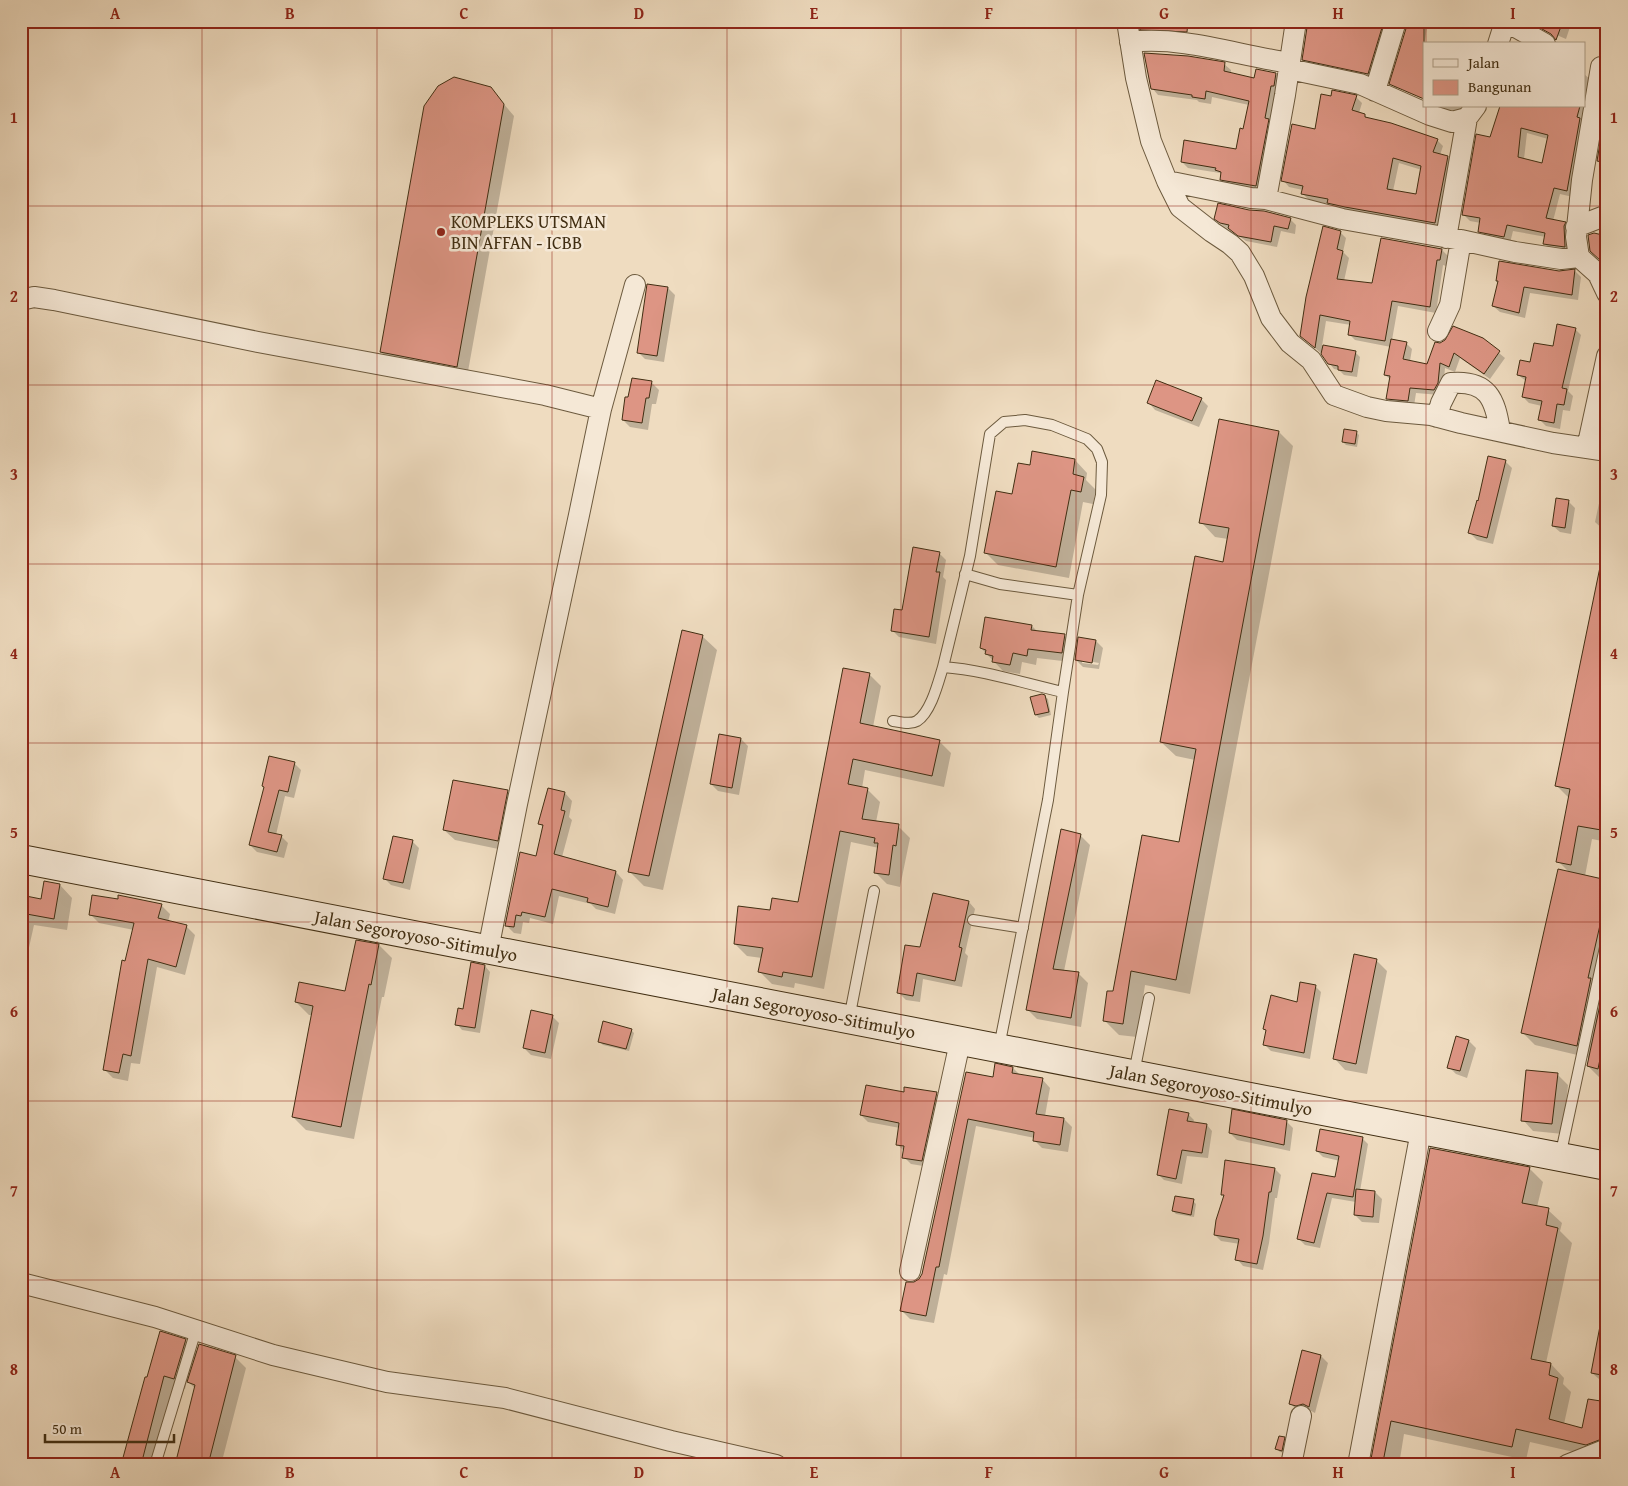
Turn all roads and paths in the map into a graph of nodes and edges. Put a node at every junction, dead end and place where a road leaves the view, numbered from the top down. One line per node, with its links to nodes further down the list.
1 (1127, 21): 5 (street)
2 (1296, 21): 8 (street)
3 (1396, 21): 10 (street)
4 (1505, 21): 6 (street); 7 (street)
5 (1130, 42): 8 (street); 12 (street)
6 (1499, 42)
7 (1542, 42)
8 (1289, 66): 10 (street); 13 (street)
9 (1597, 66): 15 (street)
10 (1375, 91): 11 (street)
11 (1472, 112): 16 (street)
12 (1167, 182): 13 (street); 25 (street)
13 (1266, 199): 16 (street)
14 (1607, 215): 15 (street)
15 (1576, 227): 17 (street)
16 (1454, 239): 17 (street); 21 (street)
17 (1580, 257): 19 (street)
18 (635, 286): 23 (street)
19 (1607, 292)
20 (21, 300): 23 (street)
21 (1438, 331)
22 (1607, 356): 24 (street)
23 (600, 409): 38 (street)
24 (1602, 409): 27 (street)
25 (1437, 417): 26 (street); 26 (street)
26 (1500, 431): 27 (street)
27 (1597, 450)
28 (966, 574): 29 (lane); 29 (lane); 30 (lane)
29 (1078, 595): 31 (lane)
30 (943, 667): 31 (lane); 32 (lane)
31 (1063, 692): 36 (lane)
32 (893, 721)
33 (21, 859): 38 (main road, Jalan Segoroyoso-Sitimulyo)
34 (874, 891): 40 (lane)
35 (973, 920): 36 (lane)
36 (1023, 928): 42 (lane)
37 (1607, 938): 45 (lane)
38 (488, 950): 40 (main road, Jalan Segoroyoso-Sitimulyo)
39 (1149, 998): 43 (lane)
40 (848, 1020): 41 (main road, Jalan Segoroyoso-Sitimulyo)
41 (960, 1042): 42 (main road, Jalan Segoroyoso-Sitimulyo); 47 (street)
42 (999, 1049): 43 (main road, Jalan Segoroyoso-Sitimulyo)
43 (1134, 1075): 44 (main road, Jalan Segoroyoso-Sitimulyo)
44 (1421, 1131): 45 (main road, Jalan Segoroyoso-Sitimulyo); 56 (street)
45 (1559, 1158): 46 (main road, Jalan Segoroyoso-Sitimulyo)
46 (1607, 1166)
47 (910, 1271)
48 (21, 1283): 49 (street)
49 (196, 1330): 53 (lane); 54 (street)
50 (1301, 1416): 55 (street)
51 (1607, 1449): 52 (street)
52 (1578, 1463)
53 (156, 1465)
54 (776, 1465)
55 (1291, 1465)
56 (1358, 1465)

